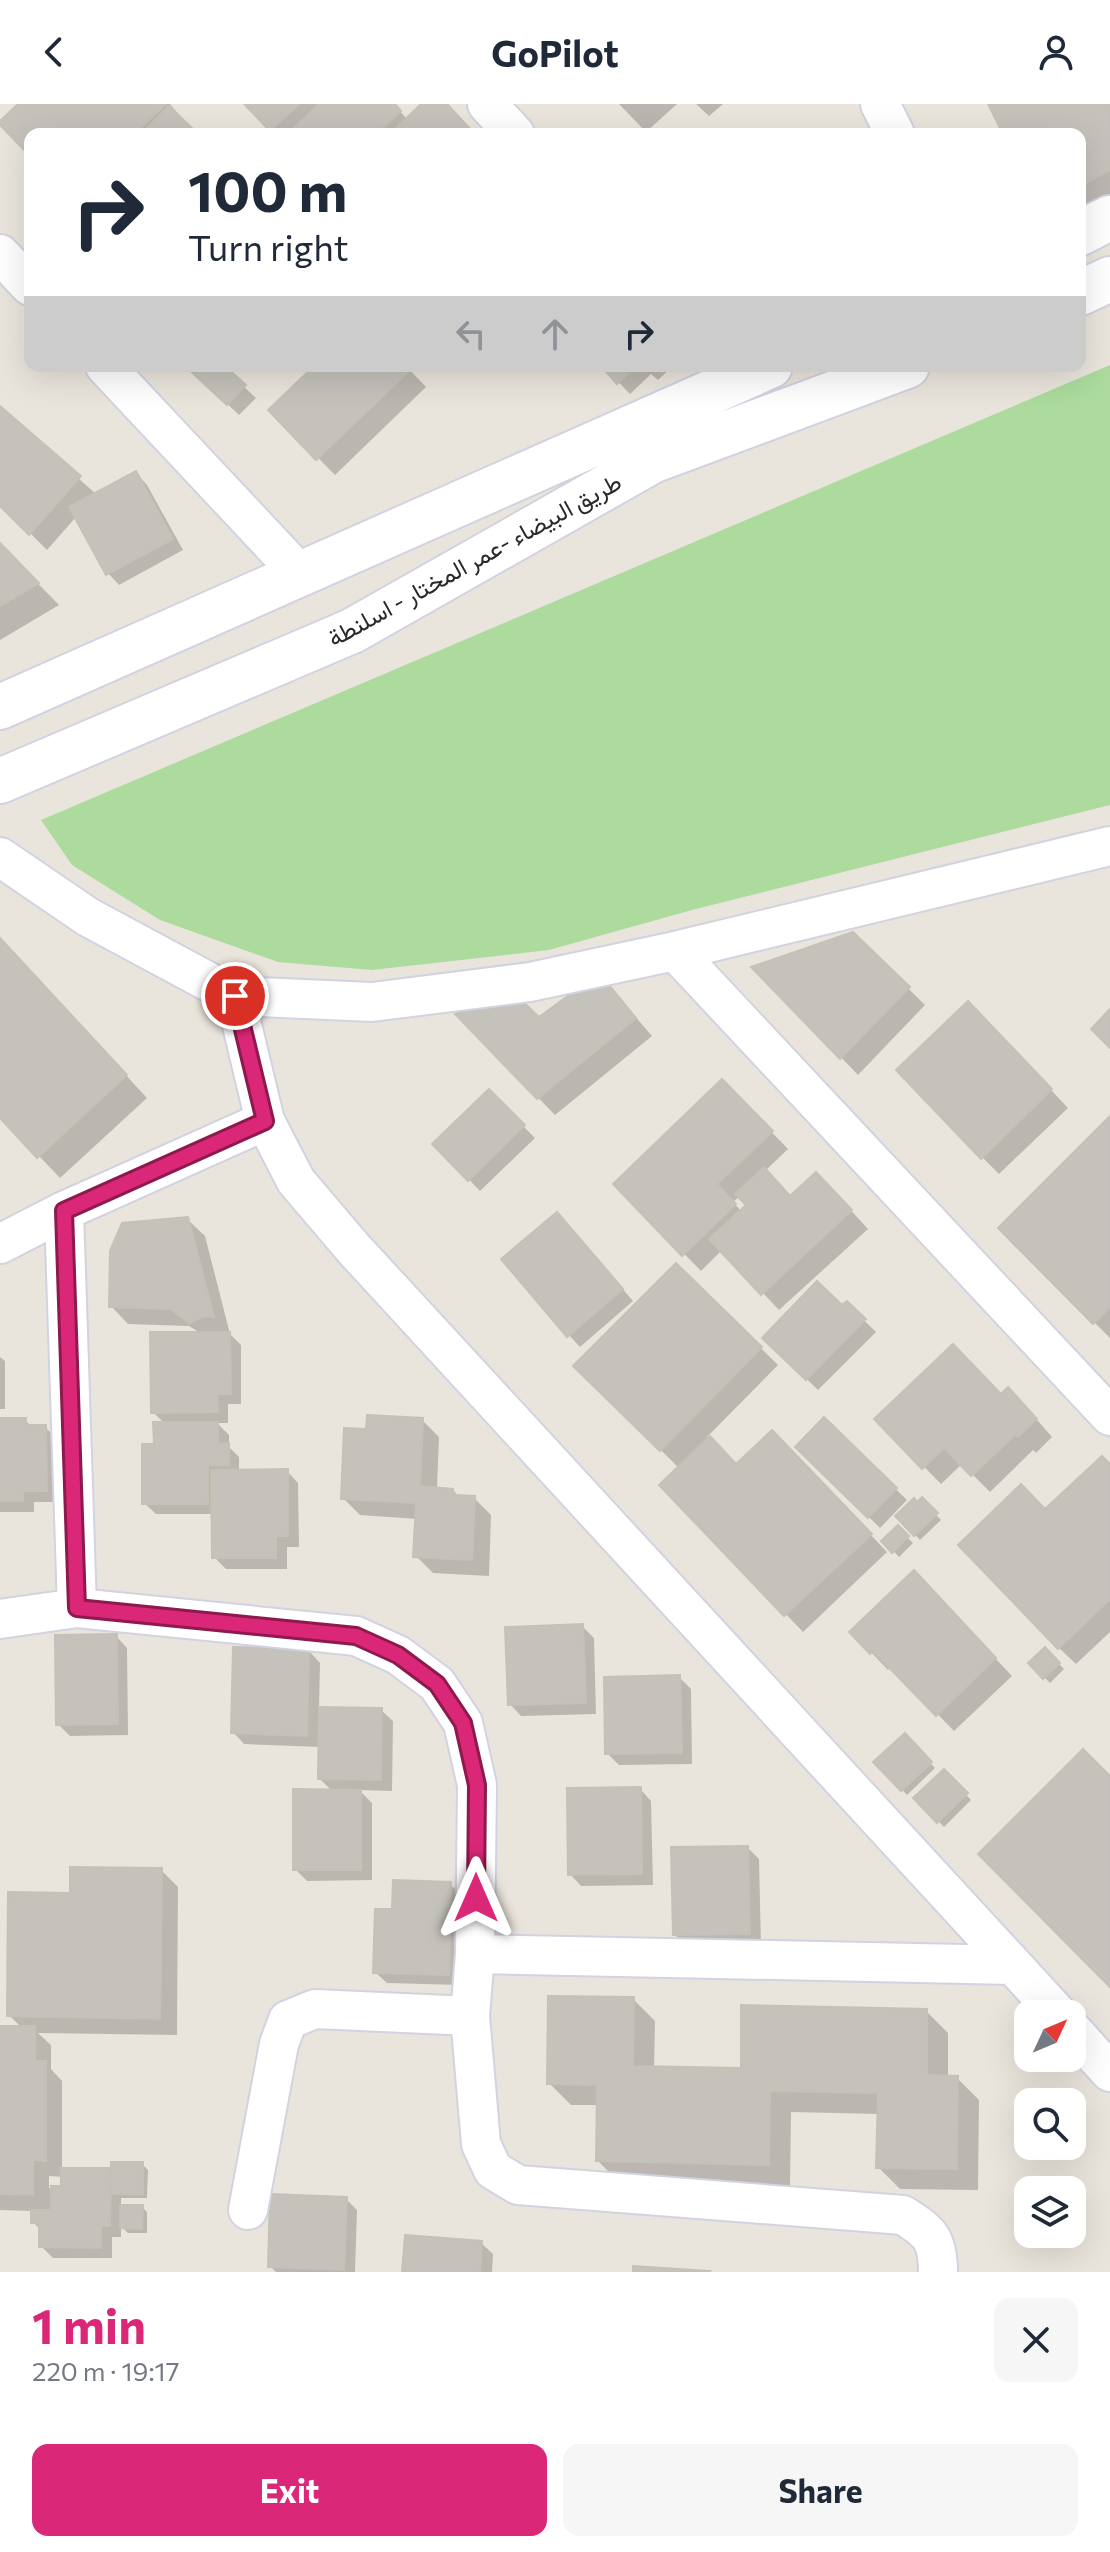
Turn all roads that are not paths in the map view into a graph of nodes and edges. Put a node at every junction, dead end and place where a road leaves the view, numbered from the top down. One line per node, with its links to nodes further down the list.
1 (487, 104): 3 (street)
2 (880, 104): 4 (street)
3 (509, 128)
4 (892, 128)
5 (1110, 218): 6 (main road)
6 (1086, 230)
7 (0, 254): 9 (street)
8 (1110, 279): 10 (main road)
9 (24, 280)
10 (1086, 290)
11 (111, 372): 14 (street)
12 (746, 372): 14 (main road, طريق البيضاء -عمر المختار - اسلنطة)
13 (891, 372): 16 (main road, طريق البيضاء -عمر المختار - اسلنطة)
14 (301, 575): 15 (main road, طريق البيضاء -عمر المختار - اسلنطة)
15 (0, 707)
16 (0, 781)
17 (1110, 846): 19 (street)
18 (0, 857): 20 (street)
19 (675, 951): 20 (street); 24 (street)
20 (235, 996): 21 (street)
21 (265, 1121): 22 (street); 28 (street)
22 (64, 1211): 23 (street); 25 (street)
23 (0, 1244)
24 (1110, 1416)
25 (77, 1608): 26 (street); 27 (street)
26 (0, 1619)
27 (475, 1954): 28 (street); 30 (street)
28 (1013, 1965): 29 (street)
29 (1045, 2000)
30 (470, 2016): 33 (street); 34 (street)
31 (1086, 2045): 32 (street)
32 (1110, 2072)
33 (248, 2210)
34 (938, 2272)

